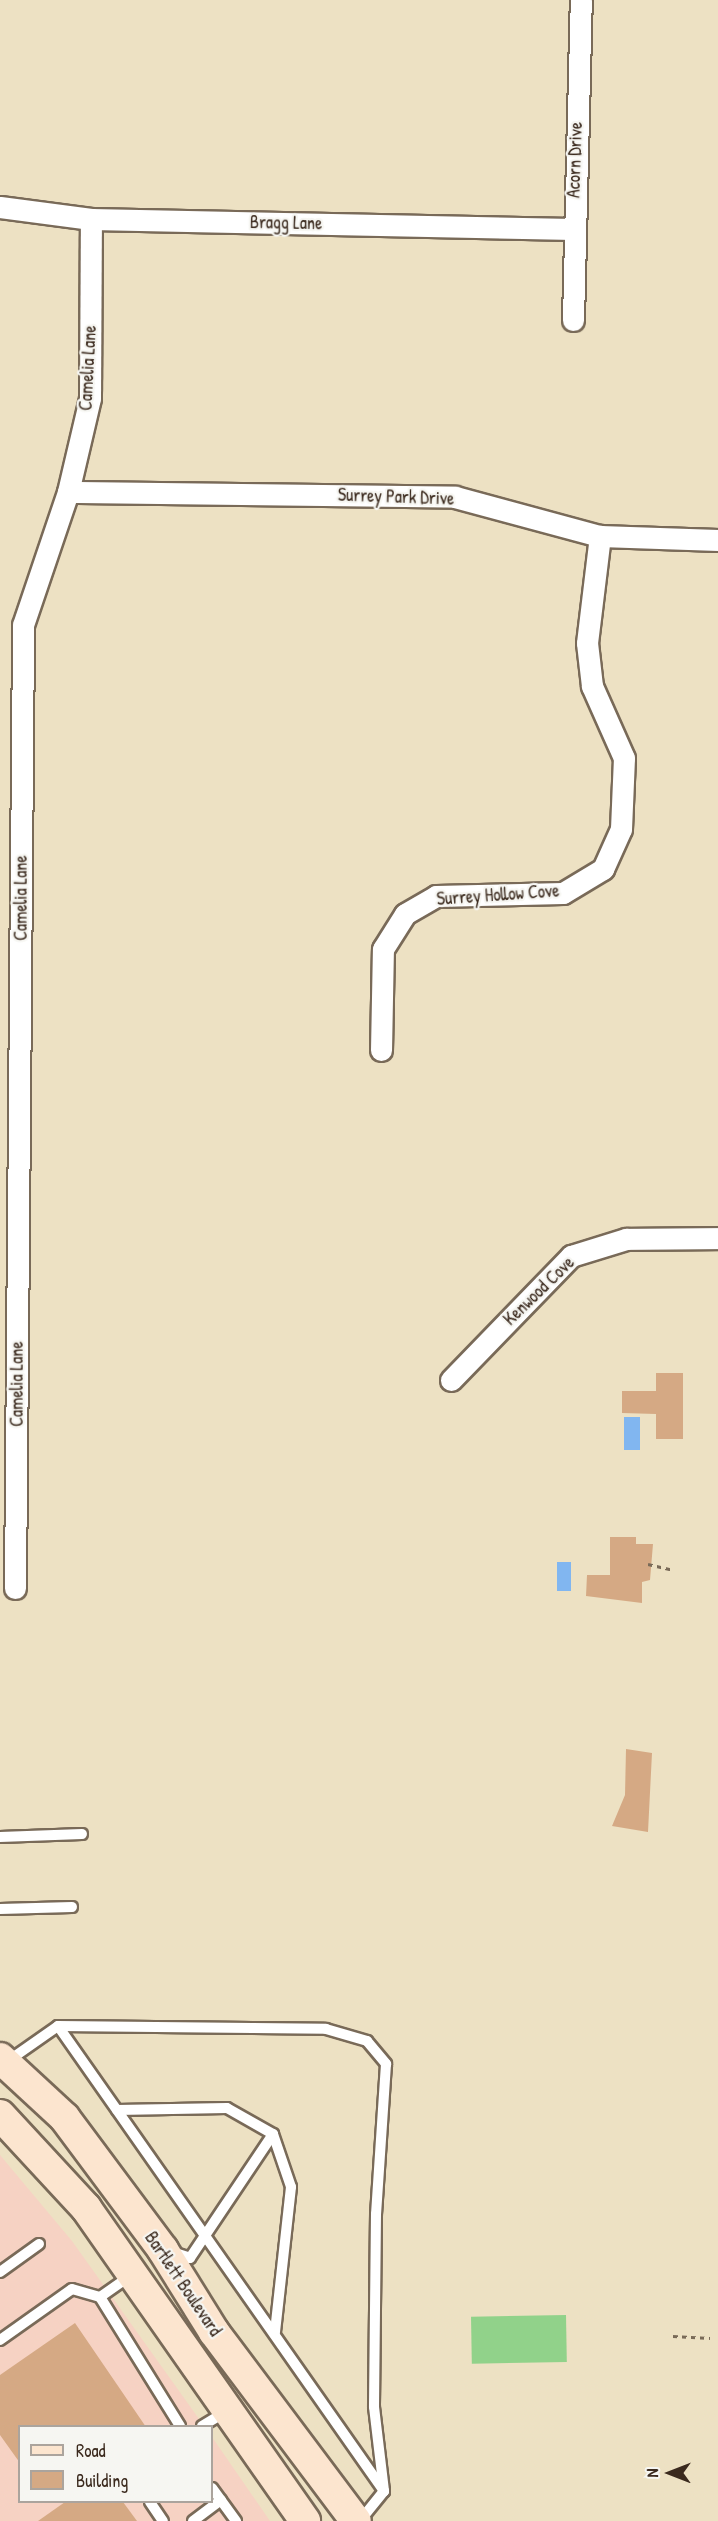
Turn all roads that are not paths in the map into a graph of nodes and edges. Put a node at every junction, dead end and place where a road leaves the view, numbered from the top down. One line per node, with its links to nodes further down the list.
1 (581, 0): 4 (street, Acorn Drive)
2 (0, 207): 3 (street, Bragg Lane)
3 (91, 219): 4 (street, Bragg Lane); 6 (street, Camelia Lane)
4 (573, 229): 5 (street, Acorn Drive)
5 (573, 320)
6 (68, 492): 7 (street, Surrey Park Drive); 12 (street, Camelia Lane)
7 (600, 536): 8 (street, Surrey Park Drive); 9 (street, Surrey Hollow Cove)
8 (718, 540)
9 (381, 1050)
10 (718, 1238): 11 (street, Kenwood Cove)
11 (451, 1380)
12 (15, 1588)
13 (82, 1834): 14 (lane)
14 (0, 1837)
15 (72, 1907): 16 (lane)
16 (0, 1909)
17 (58, 2026): 18 (lane); 19 (lane); 33 (lane)
18 (3, 2060): 24 (main road, Bartlett Boulevard)
19 (117, 2110): 21 (lane); 22 (lane)
20 (0, 2115): 26 (main road, Bartlett Boulevard)
21 (273, 2134): 22 (lane); 28 (lane)
22 (207, 2234): 24 (lane); 28 (lane)
23 (39, 2244): 25 (lane)
24 (163, 2250): 26 (main road); 40 (main road, Bartlett Boulevard)
25 (0, 2272)
26 (134, 2274): 27 (lane); 30 (main road, Bartlett Boulevard)
27 (100, 2297): 29 (lane); 31 (lane)
28 (274, 2332): 33 (lane)
29 (0, 2340)
30 (213, 2419): 39 (main road, Bartlett Boulevard)
31 (179, 2425)
32 (213, 2490): 34 (lane)
33 (384, 2491): 40 (lane)
34 (220, 2500): 37 (lane); 38 (lane)
35 (151, 2503): 36 (lane)
36 (163, 2521)
37 (193, 2521)
38 (236, 2521)
39 (305, 2521)
40 (358, 2521)

